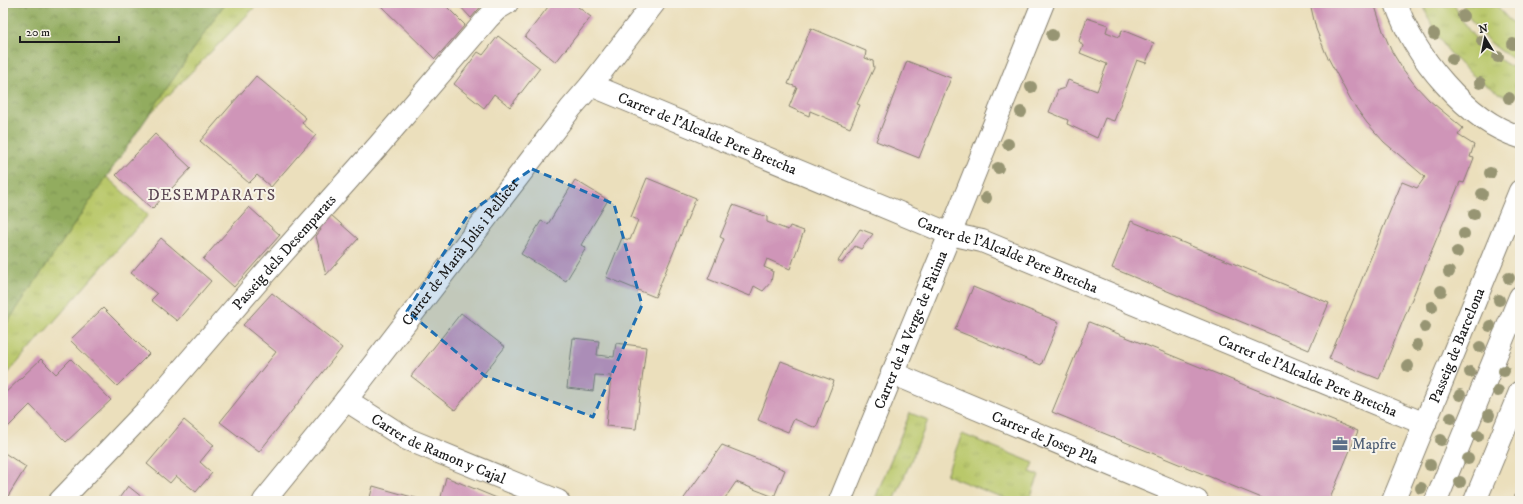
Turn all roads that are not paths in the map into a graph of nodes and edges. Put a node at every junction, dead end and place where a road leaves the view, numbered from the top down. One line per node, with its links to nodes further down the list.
1 (507, 3): 15 (street, Passeig dels Desemparats)
2 (654, 3): 5 (street, Carrer de Marià Jolis i Pellicer)
3 (1043, 3): 8 (street, Carrer de la Verge de Fàtima)
4 (1396, 3): 6 (street)
5 (591, 85): 8 (street, Carrer de l'Alcalde Pere Bretcha); 12 (street, Carrer de Marià Jolis i Pellicer)
6 (1520, 137)
7 (1520, 191): 14 (street, Passeig de Barcelona)
8 (950, 234): 10 (street, Carrer de la Verge de Fàtima); 14 (street, Carrer de l'Alcalde Pere Bretcha)
9 (1520, 297): 21 (street)
10 (892, 373): 18 (street, Carrer de la Verge de Fàtima); 19 (street, Carrer de Josep Pla)
11 (1520, 392): 13 (street)
12 (346, 400): 16 (street, Carrer de Marià Jolis i Pellicer); 17 (street, Carrer de Ramon y Cajal)
13 (1513, 421): 22 (street)
14 (1425, 424): 20 (street, Passeig de Barcelona)
15 (60, 501)
16 (264, 501)
17 (558, 501)
18 (840, 501)
19 (1197, 501)
20 (1393, 501)
21 (1436, 501)
22 (1475, 501)

